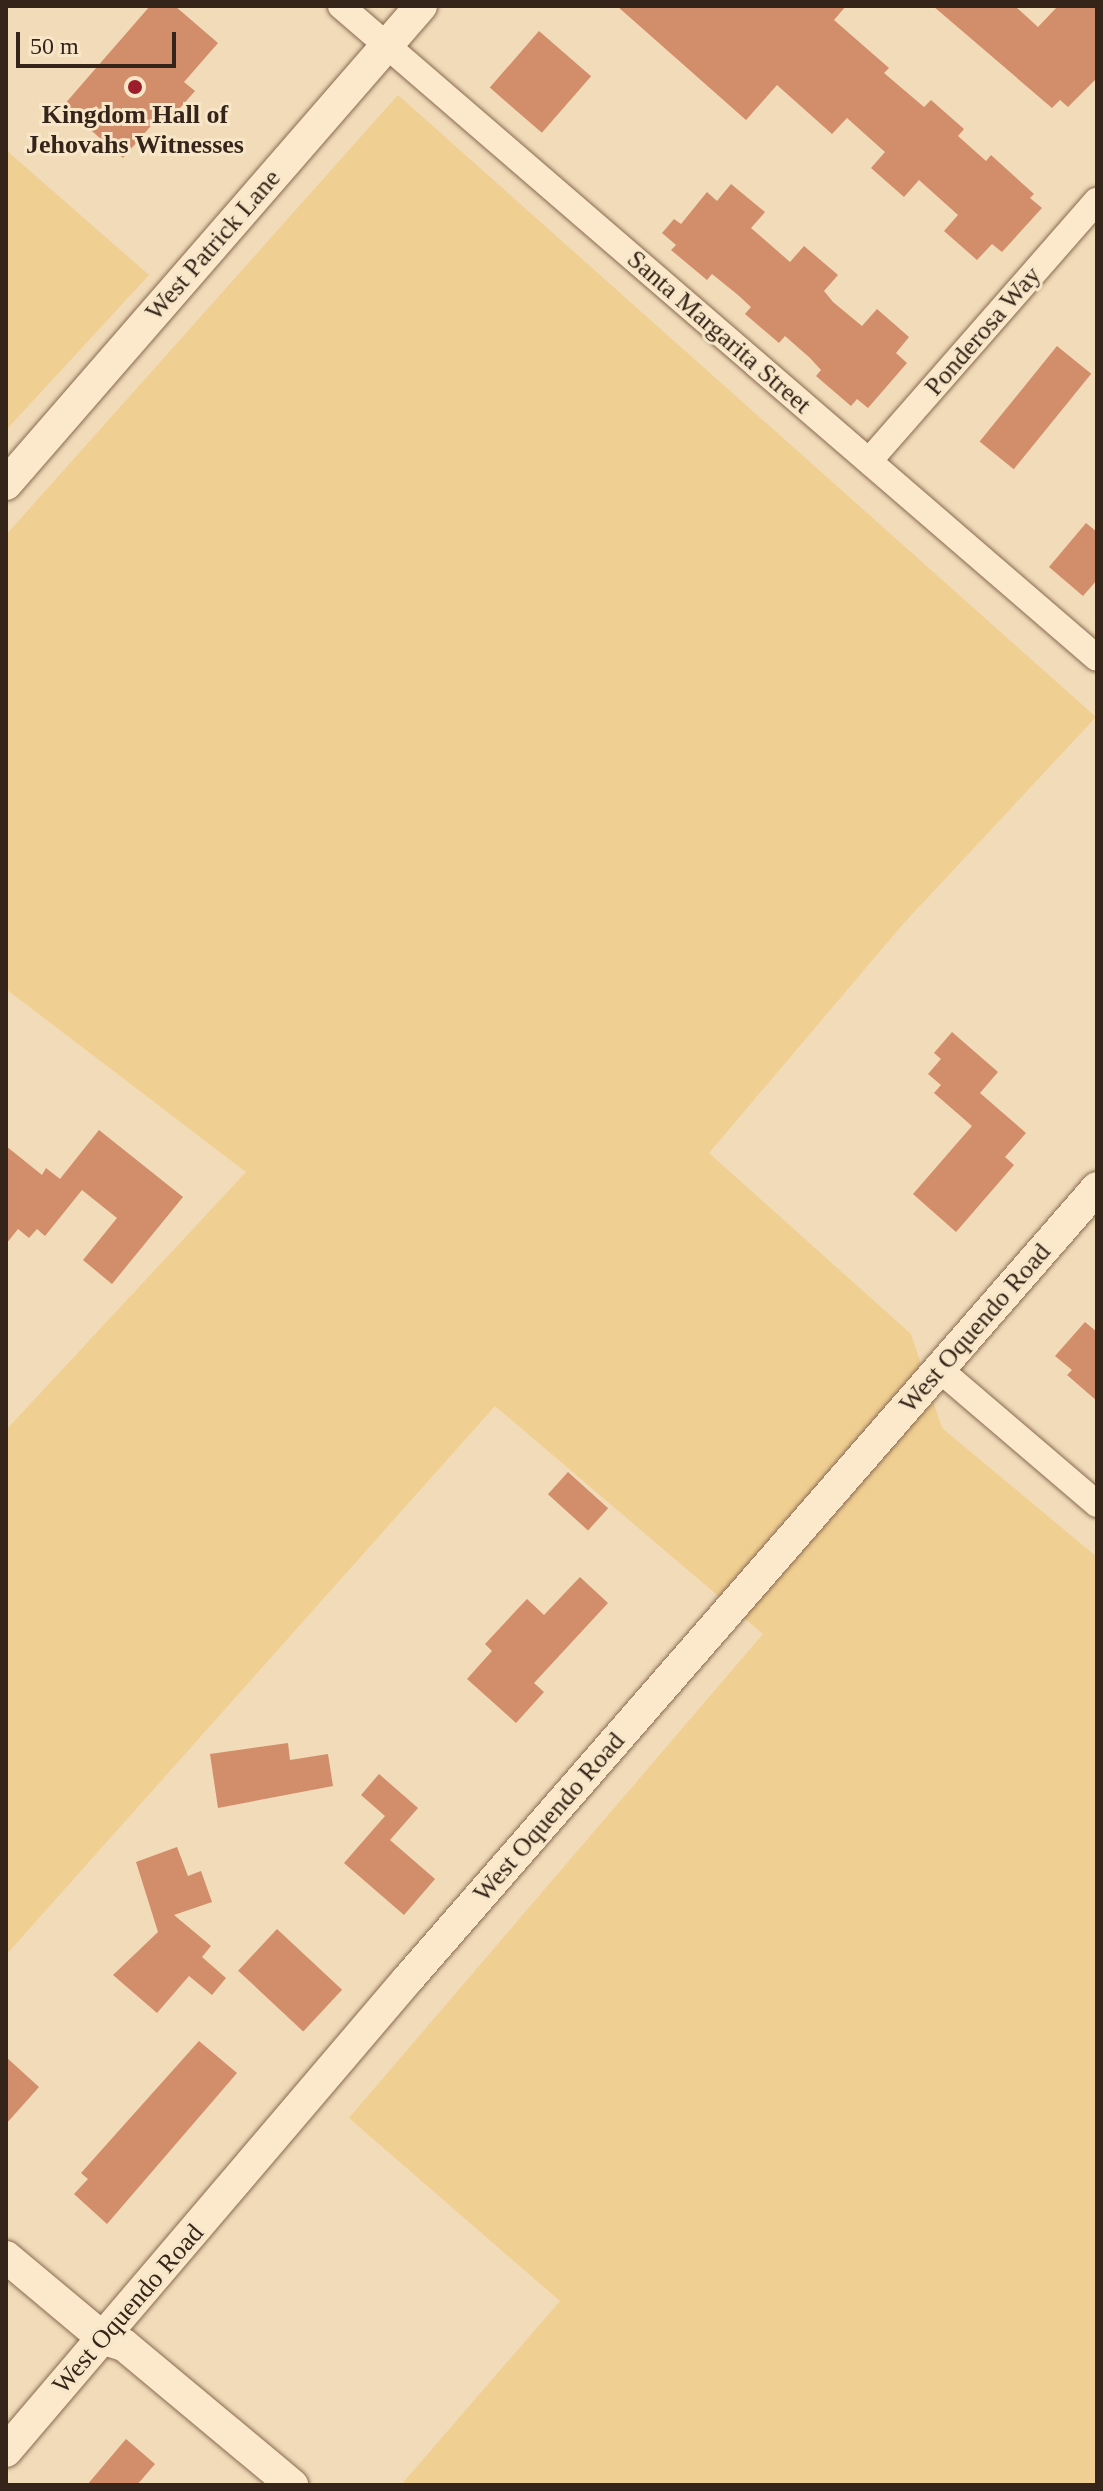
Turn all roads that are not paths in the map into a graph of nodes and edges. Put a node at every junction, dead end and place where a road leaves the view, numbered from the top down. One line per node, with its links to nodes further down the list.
1 (341, 6): 3 (street, Santa Margarita Street)
2 (421, 6): 3 (street, West Patrick Lane)
3 (386, 46): 5 (street, Santa Margarita Street); 6 (street, West Patrick Lane)
4 (1097, 201): 5 (street, Ponderosa Way)
5 (869, 461): 7 (street, Santa Margarita Street)
6 (6, 484)
7 (1097, 658)
8 (1097, 1188): 9 (street, West Oquendo Road)
9 (939, 1369): 10 (street); 12 (street, West Oquendo Road)
10 (1097, 1504)
11 (6, 2257): 12 (street)
12 (104, 2339): 13 (street, West Oquendo Road); 14 (street)
13 (6, 2451)
14 (292, 2485)

